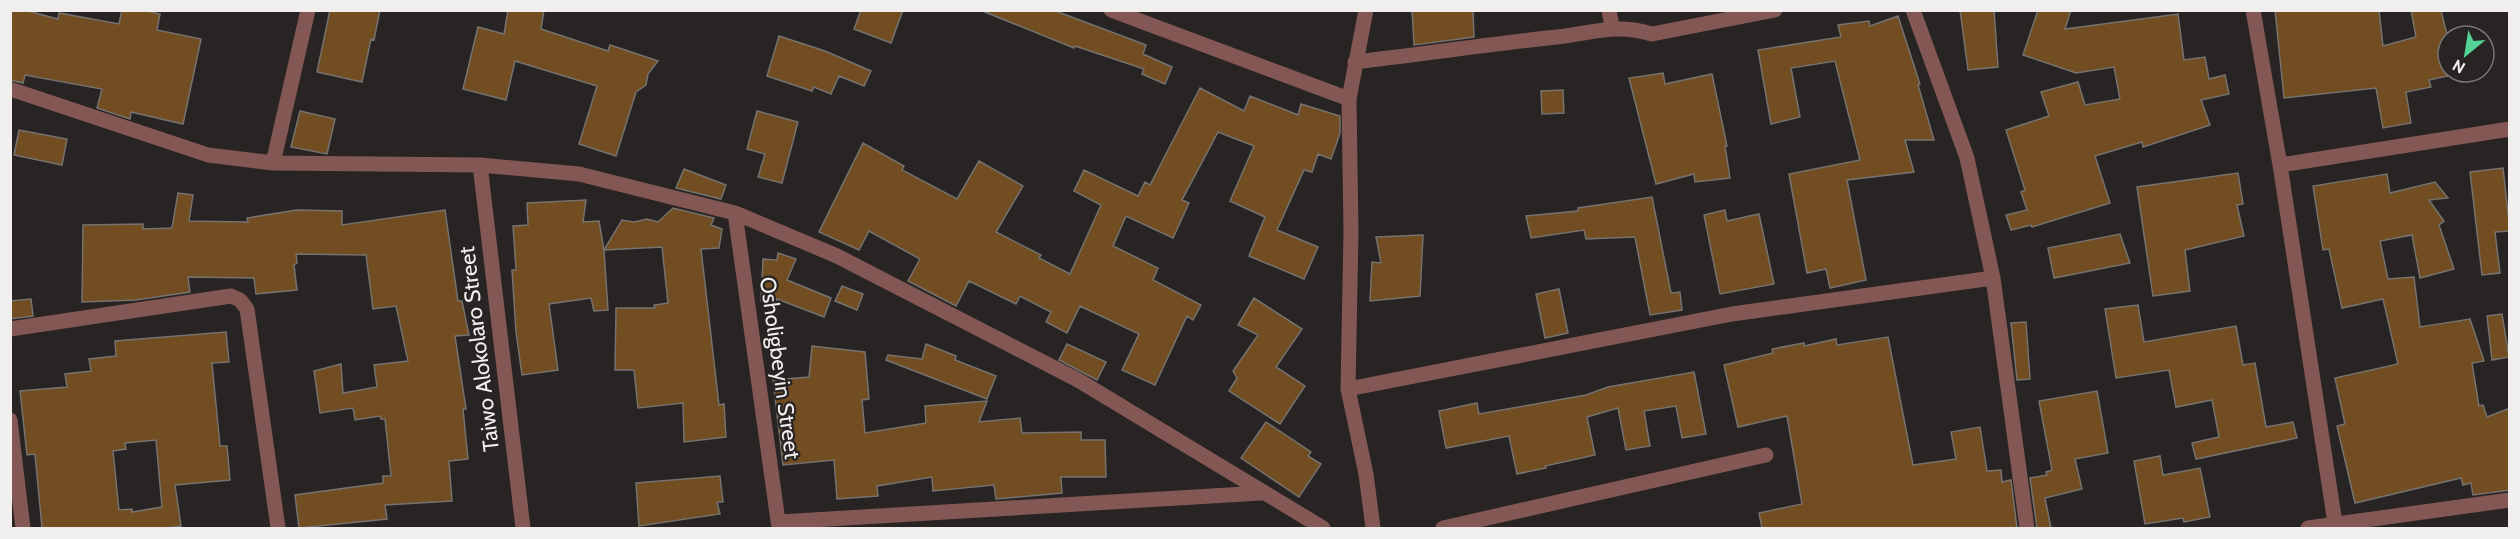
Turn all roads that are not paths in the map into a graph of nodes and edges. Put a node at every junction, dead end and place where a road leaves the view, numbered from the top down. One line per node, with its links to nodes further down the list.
1 (309, 10): 13 (street)
2 (1111, 10): 11 (street)
3 (1366, 10): 9 (street)
4 (1609, 10): 8 (street)
5 (1776, 10): 8 (street)
6 (1913, 10): 17 (street)
7 (2253, 10): 15 (street)
8 (1612, 27): 9 (street)
9 (1355, 62): 11 (street)
10 (10, 88): 13 (street)
11 (1349, 99): 19 (street)
12 (2510, 129): 15 (street)
13 (273, 163): 14 (street)
14 (480, 165): 16 (street); 28 (street, Taiwo Alokolaro Street)
15 (2280, 165): 24 (street)
16 (735, 213): 22 (street); 25 (street, Osholigbeyin Street)
17 (1993, 278): 19 (street); 32 (street)
18 (10, 330): 27 (street)
19 (1348, 389): 30 (street)
20 (10, 420): 26 (street)
21 (1766, 455): 31 (street)
22 (1261, 493): 25 (street); 29 (street)
23 (2510, 500): 24 (street)
24 (2335, 523): 33 (street)
25 (779, 525)
26 (23, 528)
27 (278, 528)
28 (523, 528)
29 (1323, 528)
30 (1373, 528)
31 (1443, 528)
32 (2027, 528)
33 (2308, 528)

